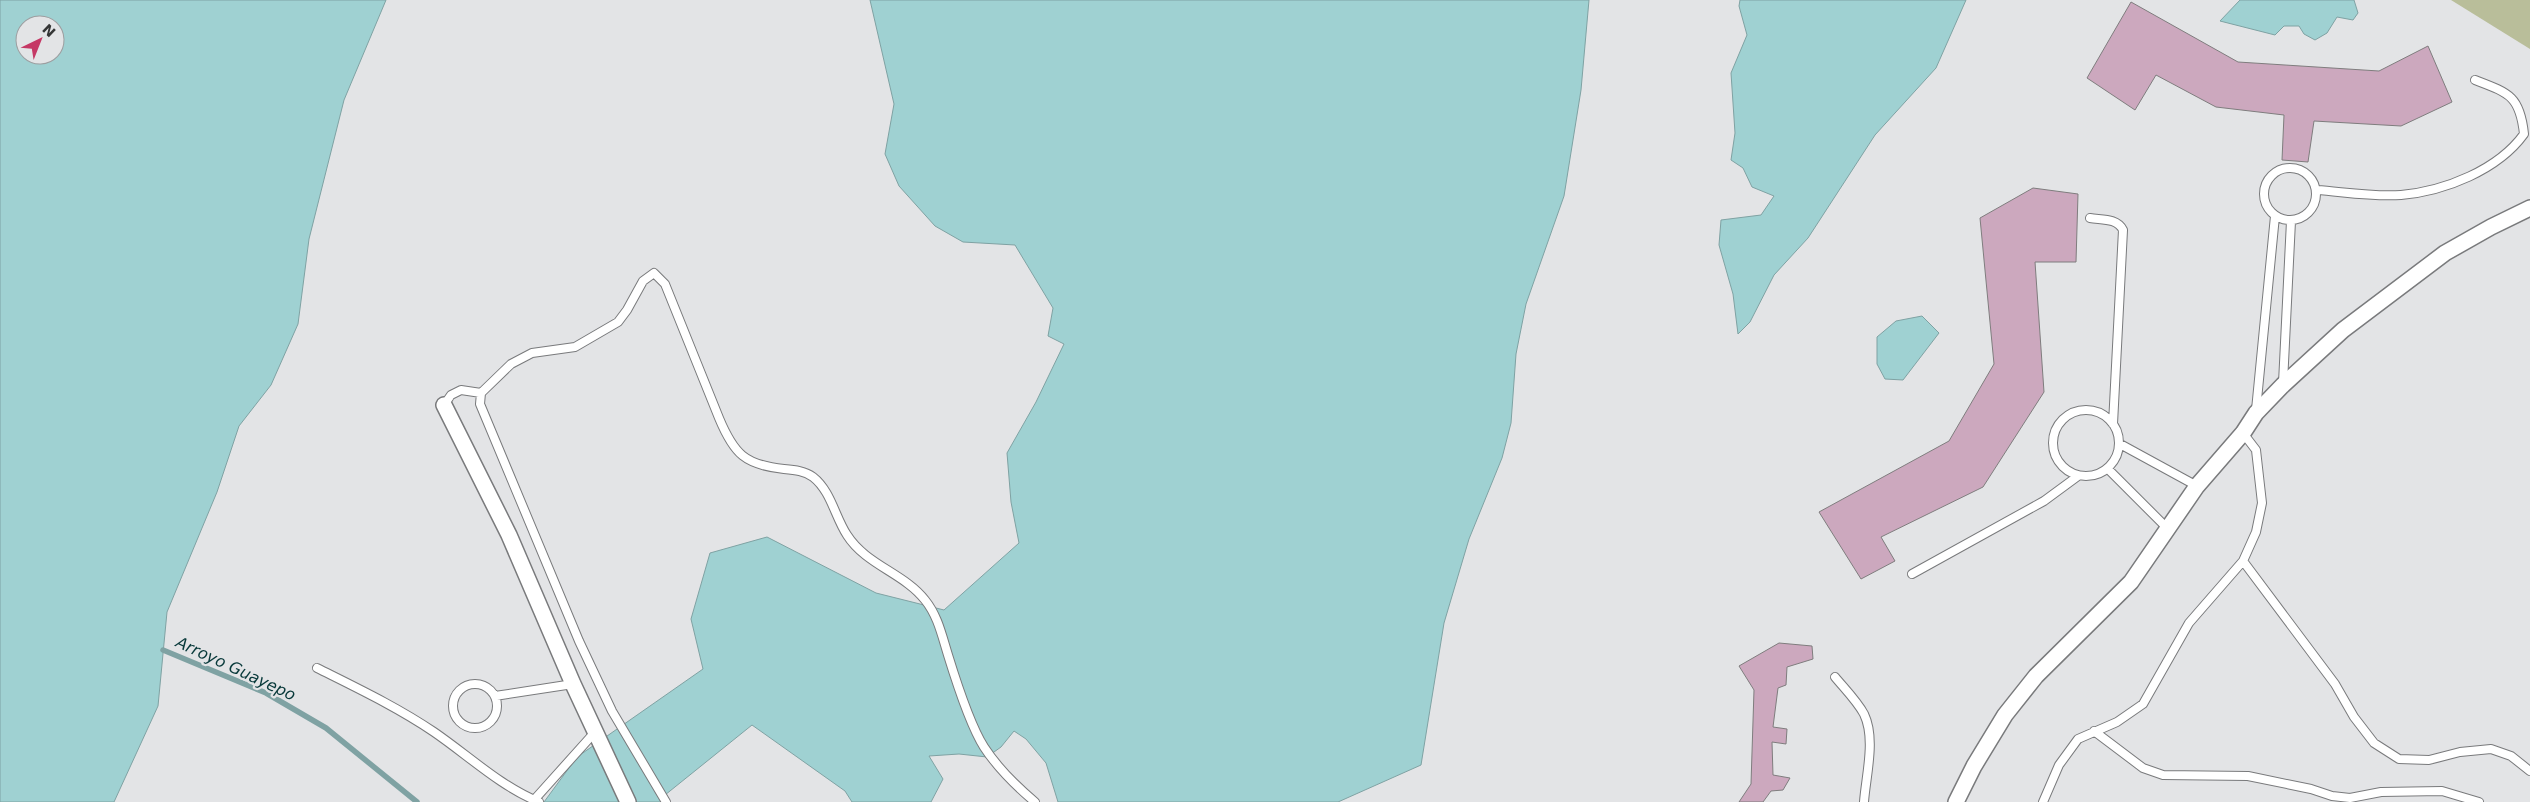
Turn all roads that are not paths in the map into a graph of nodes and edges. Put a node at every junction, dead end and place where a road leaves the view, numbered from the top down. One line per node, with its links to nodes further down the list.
1 (2475, 80): 2 (lane)
2 (2317, 190): 4 (lane); 6 (lane)
3 (2530, 208): 7 (street)
4 (2275, 216): 6 (lane); 10 (lane)
5 (2090, 218): 11 (lane)
6 (2291, 221): 7 (lane)
7 (2283, 385): 10 (street)
8 (481, 393): 9 (lane); 29 (lane); 30 (lane)
9 (444, 405): 22 (street)
10 (2256, 413): 12 (street)
11 (2113, 424): 13 (lane); 15 (lane)
12 (2243, 433): 16 (street); 18 (lane)
13 (2120, 444): 14 (lane); 16 (lane)
14 (2108, 469): 15 (lane); 17 (lane)
15 (2078, 476): 19 (lane)
16 (2197, 486): 17 (street)
17 (2168, 529): 32 (street)
18 (2243, 561): 24 (lane); 26 (lane)
19 (1912, 574)
20 (317, 668): 27 (lane)
21 (1835, 677): 31 (lane)
22 (573, 684): 23 (lane); 25 (street)
23 (495, 696): 23 (lane)
24 (2094, 731): 33 (lane); 34 (lane)
25 (595, 732): 27 (lane); 28 (street)
26 (2530, 771)
27 (536, 801)
28 (628, 802)
29 (666, 802)
30 (1035, 802)
31 (1864, 802)
32 (1956, 802)
33 (2043, 802)
34 (2479, 802)

